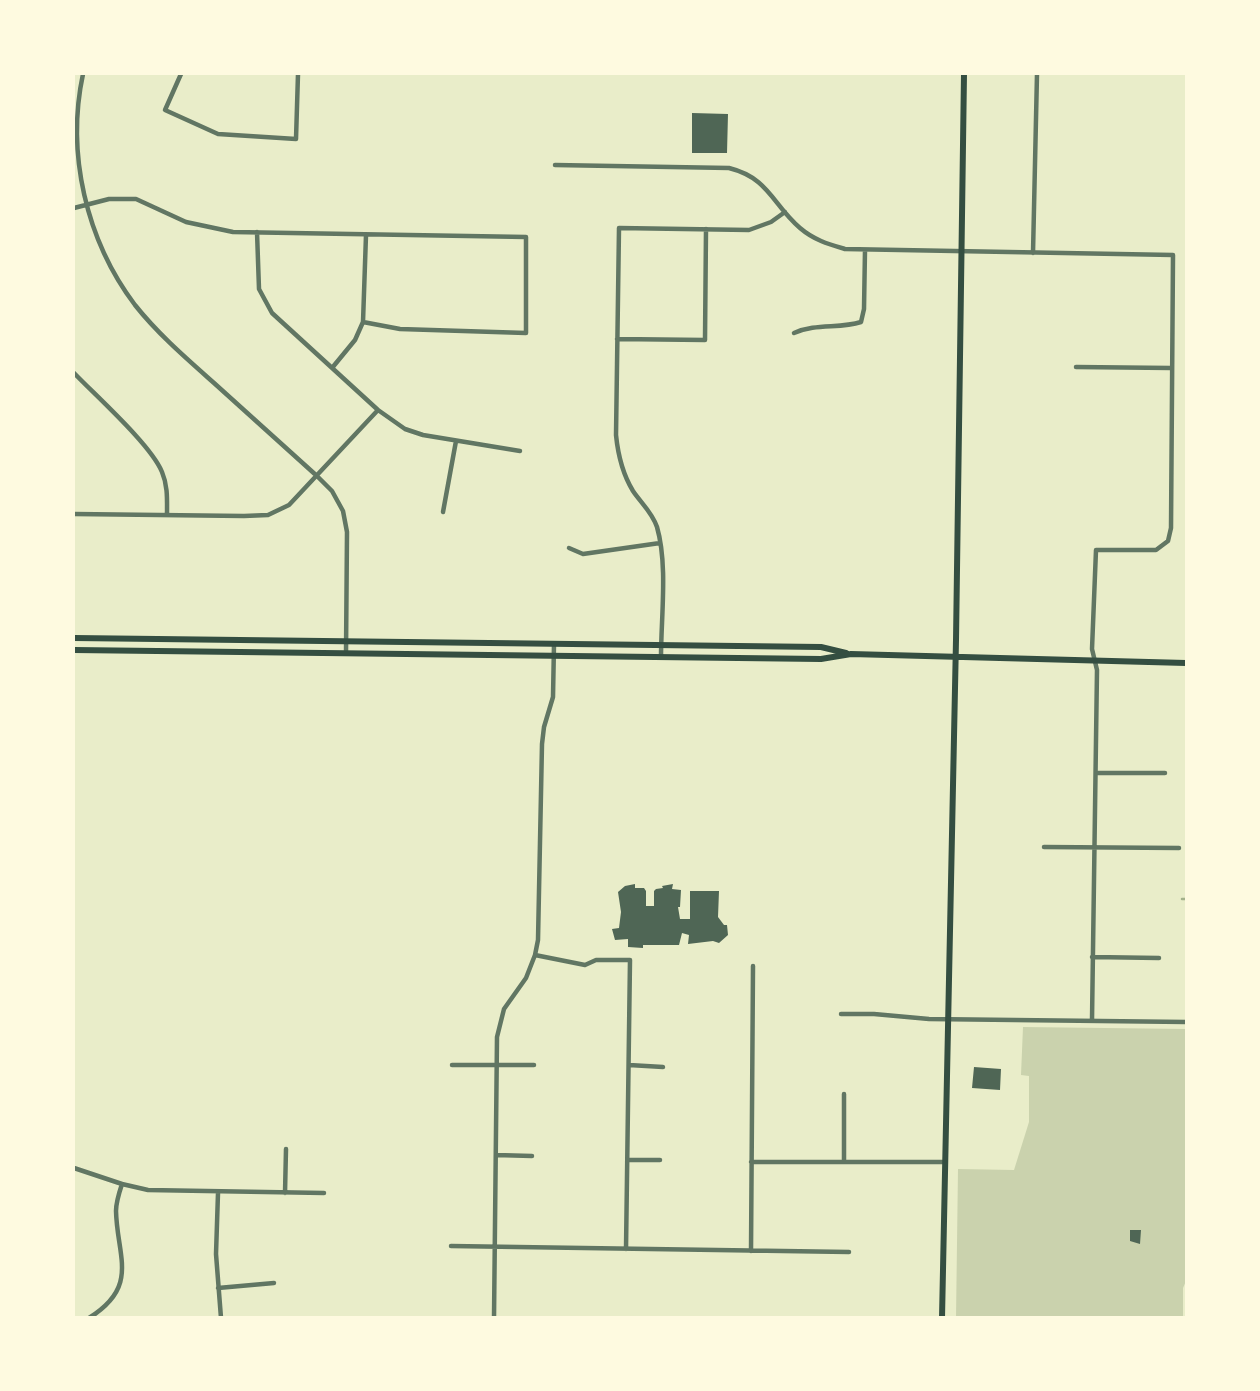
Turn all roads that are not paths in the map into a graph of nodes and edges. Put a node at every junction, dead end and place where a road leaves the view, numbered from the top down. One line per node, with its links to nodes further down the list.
1 (83, 74): 6 (street)
2 (181, 74): 3 (street)
3 (298, 74)
4 (964, 74): 15 (main road)
5 (1037, 74): 16 (street)
6 (77, 88): 8 (street)
7 (555, 165): 10 (street)
8 (87, 205): 9 (street); 12 (street); 27 (street)
9 (74, 208)
10 (785, 212): 11 (street); 14 (street)
11 (706, 229): 19 (street); 19 (street)
12 (257, 232): 13 (street); 21 (street)
13 (366, 235): 17 (street); 17 (street)
14 (865, 250): 15 (street); 18 (street)
15 (962, 251): 16 (street); 42 (main road)
16 (1033, 253): 22 (street)
17 (363, 322): 21 (street)
18 (794, 332)
19 (617, 339): 31 (street)
20 (1076, 367): 22 (street)
21 (332, 368): 24 (street)
22 (1171, 368): 43 (street)
23 (74, 373): 30 (street)
24 (378, 410): 25 (street); 27 (street)
25 (456, 440): 26 (street); 28 (street)
26 (520, 451)
27 (317, 476): 30 (street); 34 (street)
28 (443, 512)
29 (74, 514): 30 (street)
30 (167, 515)
31 (660, 543): 32 (street); 36 (street)
32 (569, 548)
33 (74, 638): 34 (main road)
34 (346, 641): 35 (main road); 38 (street)
35 (554, 644): 36 (main road); 40 (street)
36 (661, 645): 39 (main road); 41 (street)
37 (74, 650): 38 (main road)
38 (346, 653): 40 (main road)
39 (851, 654): 41 (main road); 42 (main road)
40 (554, 656): 41 (main road); 50 (street)
41 (661, 657)
42 (955, 657): 43 (main road); 55 (main road)
43 (1095, 661): 44 (main road); 45 (street)
44 (1186, 663)
45 (1096, 773): 46 (street); 48 (street)
46 (1165, 774)
47 (1044, 847): 48 (street)
48 (1095, 847): 49 (street); 51 (street)
49 (1179, 848)
50 (535, 955): 59 (street); 61 (street)
51 (1092, 957): 52 (street); 56 (street)
52 (1158, 958)
53 (753, 966): 69 (street)
54 (841, 1014): 55 (street)
55 (947, 1020): 56 (street); 71 (main road)
56 (1092, 1020): 57 (street)
57 (1186, 1022)
58 (452, 1065): 59 (street)
59 (497, 1065): 60 (street); 65 (street)
60 (534, 1065)
61 (629, 1065): 62 (street); 67 (street)
62 (663, 1066)
63 (844, 1094): 70 (street)
64 (286, 1149): 75 (street)
65 (496, 1155): 66 (street); 78 (street)
66 (532, 1156)
67 (628, 1160): 68 (street); 79 (street)
68 (660, 1160)
69 (751, 1162): 70 (street); 80 (street)
70 (844, 1162): 71 (street)
71 (945, 1162): 87 (main road)
72 (74, 1168): 73 (street)
73 (122, 1184): 74 (street); 84 (street)
74 (218, 1193): 75 (street); 83 (street)
75 (285, 1193): 76 (street)
76 (324, 1193)
77 (451, 1246): 78 (street)
78 (495, 1247): 79 (street); 86 (street)
79 (626, 1249): 80 (street)
80 (751, 1251): 81 (street)
81 (849, 1252)
82 (274, 1283): 83 (street)
83 (218, 1288): 85 (street)
84 (89, 1318)
85 (221, 1318)
86 (494, 1318)
87 (942, 1318)

